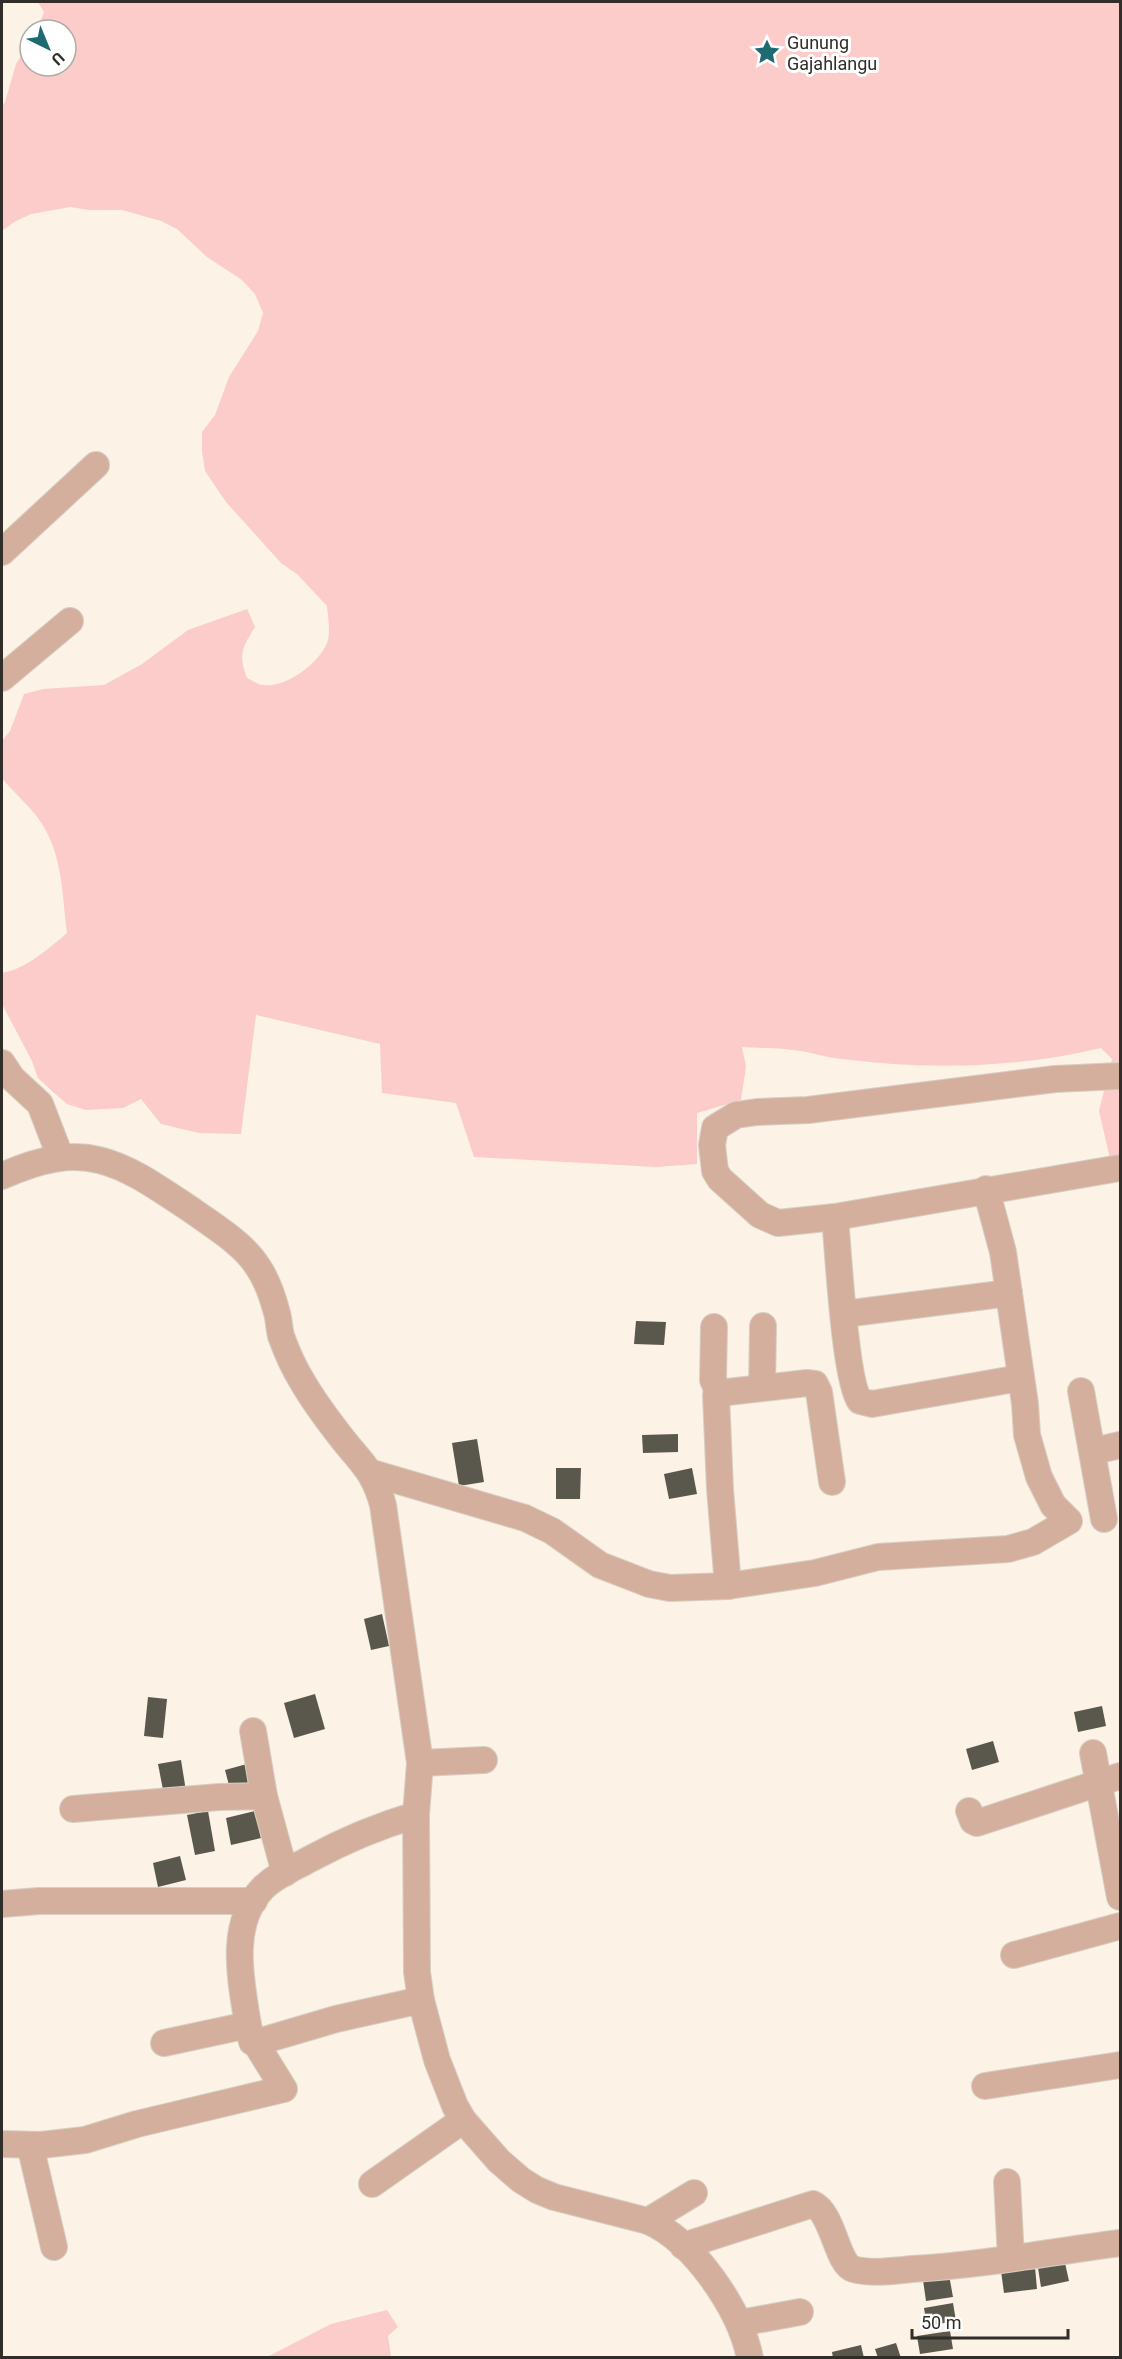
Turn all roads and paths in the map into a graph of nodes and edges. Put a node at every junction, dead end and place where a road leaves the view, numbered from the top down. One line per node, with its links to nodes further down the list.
1 (96, 465): 2 (street)
2 (2, 552)
3 (70, 621): 4 (street)
4 (2, 678)
5 (2, 1063): 7 (street)
6 (1120, 1076): 11 (street)
7 (60, 1156): 9 (street); 22 (street)
8 (1120, 1168): 10 (street)
9 (2, 1176)
10 (986, 1189): 11 (street); 12 (street)
11 (835, 1217): 13 (street)
12 (1009, 1293): 13 (street); 16 (street)
13 (844, 1314): 16 (street)
14 (763, 1326): 17 (street)
15 (714, 1327): 19 (street)
16 (1020, 1378): 25 (street)
17 (762, 1387): 19 (street); 23 (street)
18 (1081, 1390): 21 (street)
19 (719, 1393): 26 (street)
20 (1120, 1445): 21 (street)
21 (1094, 1451): 24 (street)
22 (372, 1473): 26 (street); 30 (street)
23 (832, 1482)
24 (1112, 1516): 25 (street)
25 (1069, 1521): 26 (street)
26 (728, 1586)
27 (253, 1731): 32 (street)
28 (1093, 1753): 31 (street)
29 (484, 1760): 30 (street)
30 (420, 1763): 35 (street)
31 (1110, 1779): 34 (street); 37 (street)
32 (264, 1796): 33 (street); 36 (street)
33 (73, 1809)
34 (969, 1811)
35 (416, 1815): 36 (street); 42 (street)
36 (285, 1873): 38 (street)
37 (1120, 1897)
38 (254, 1901): 39 (street); 43 (street)
39 (2, 1904)
40 (1120, 1926): 41 (street)
41 (1014, 1955)
42 (421, 2000): 43 (street); 47 (street)
43 (259, 2036): 44 (street); 49 (street)
44 (164, 2043)
45 (1120, 2065): 46 (street)
46 (985, 2086)
47 (464, 2120): 51 (street); 53 (street)
48 (2, 2144): 49 (street)
49 (30, 2145): 56 (street)
50 (1007, 2182): 57 (street)
51 (372, 2184)
52 (694, 2193): 53 (street)
53 (648, 2222): 55 (street)
54 (1120, 2242): 57 (street)
55 (683, 2246): 57 (street); 59 (street)
56 (54, 2247)
57 (1011, 2258)
58 (800, 2312): 59 (street)
59 (740, 2323): 60 (street)
60 (750, 2358)

